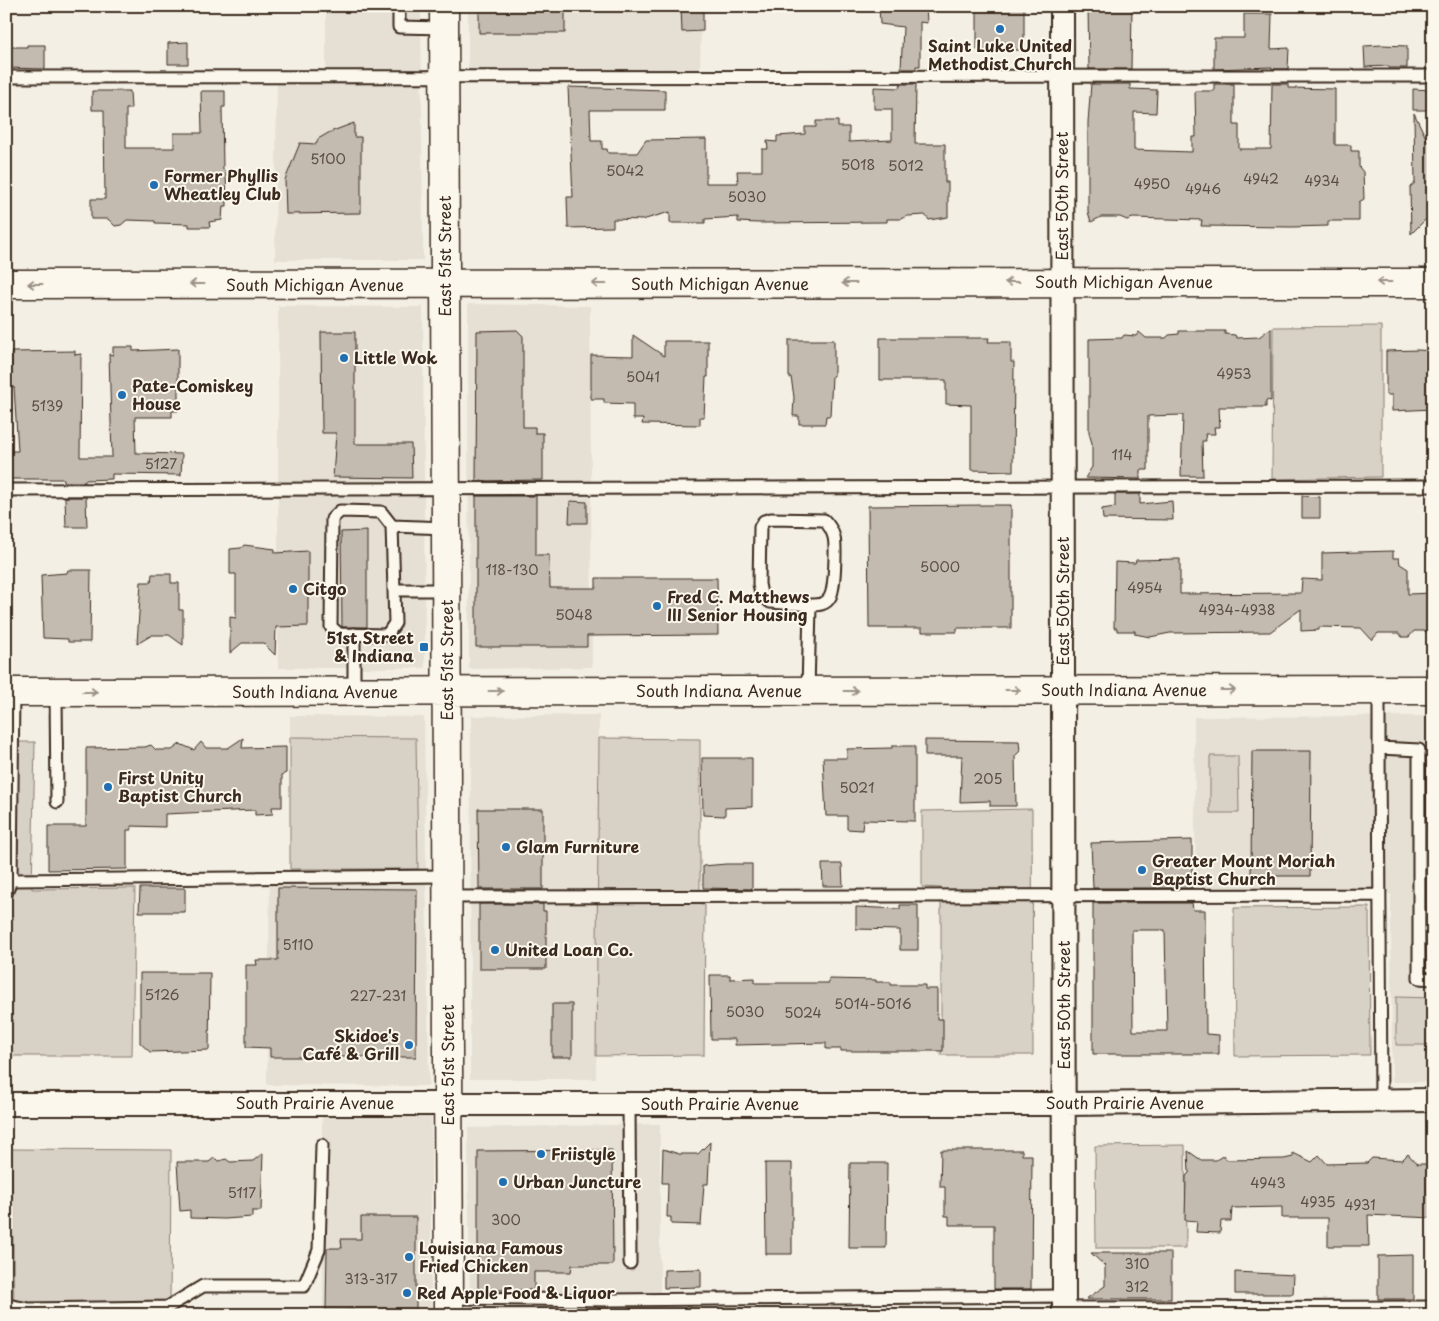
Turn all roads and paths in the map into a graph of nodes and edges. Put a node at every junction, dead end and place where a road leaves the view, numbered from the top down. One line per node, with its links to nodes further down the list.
1 (399, 6): 3 (lane)
2 (1062, 6): 5 (street, East 50th Street)
3 (444, 17): 4 (street, East 51st Street)
4 (444, 76): 5 (lane); 7 (lane); 11 (street, East 51st Street)
5 (1062, 76): 6 (lane); 8 (street, East 50th Street)
6 (1433, 76)
7 (6, 77)
8 (1062, 282): 9 (street, South Michigan Avenue, one-way to 8); 11 (street, South Michigan Avenue, one-way to 11); 12 (street, East 50th Street)
9 (1433, 282)
10 (6, 284): 11 (street, South Michigan Avenue, one-way to 10)
11 (445, 285): 15 (street, East 51st Street)
12 (1063, 485): 13 (lane); 15 (lane); 22 (street, East 50th Street)
13 (1433, 486)
14 (6, 490): 15 (lane)
15 (446, 490): 17 (street, East 51st Street)
16 (392, 526): 17 (lane); 18 (lane); 21 (lane)
17 (447, 528): 19 (street, East 51st Street)
18 (394, 590): 19 (lane); 21 (lane)
19 (447, 590): 29 (street, East 51st Street)
20 (810, 605): 20 (lane); 25 (lane)
21 (354, 634): 28 (lane)
22 (1063, 690): 23 (street, South Indiana Avenue, one-way to 23); 25 (street, South Indiana Avenue, one-way to 22); 36 (street, East 50th Street)
23 (1379, 690): 24 (street, South Indiana Avenue); 30 (lane)
24 (1433, 690)
25 (808, 691): 29 (street, South Indiana Avenue, one-way to 25)
26 (10, 692): 27 (street, South Indiana Avenue); 32 (lane)
27 (56, 692): 28 (street, South Indiana Avenue, one-way to 28); 31 (lane)
28 (354, 692): 29 (street, South Indiana Avenue)
29 (447, 692): 33 (street, East 51st Street)
30 (1379, 748): 35 (lane); 37 (lane)
31 (57, 802)
32 (12, 880): 33 (lane); 34 (lane)
33 (448, 886): 36 (lane); 40 (street, East 51st Street)
34 (6, 894)
35 (1379, 895): 36 (lane); 39 (lane)
36 (1064, 897): 43 (street, East 50th Street)
37 (1433, 978)
38 (1433, 1100): 39 (street, South Prairie Avenue)
39 (1380, 1101): 43 (street, South Prairie Avenue)
40 (449, 1103): 41 (street, South Prairie Avenue); 42 (street, South Prairie Avenue); 47 (street, East 51st Street)
41 (6, 1104)
42 (629, 1104): 43 (street, South Prairie Avenue); 45 (lane)
43 (1064, 1104): 48 (street, East 50th Street)
44 (322, 1145): 46 (lane)
45 (630, 1262)
46 (6, 1305)
47 (449, 1306): 48 (lane)
48 (1064, 1306): 49 (lane)
49 (1433, 1307)

